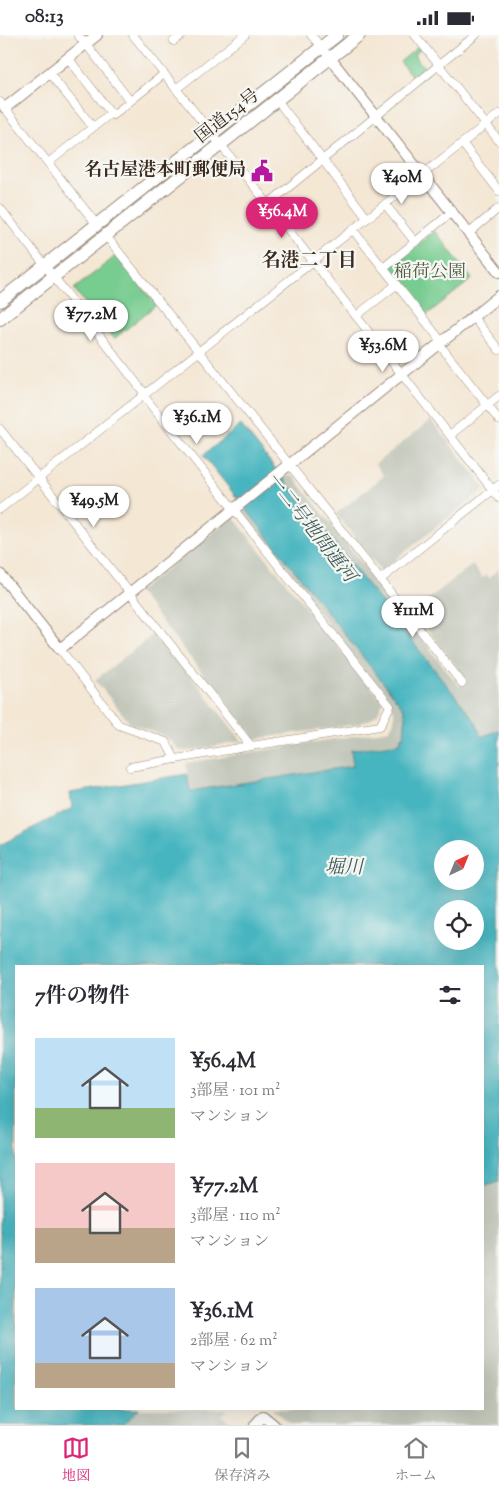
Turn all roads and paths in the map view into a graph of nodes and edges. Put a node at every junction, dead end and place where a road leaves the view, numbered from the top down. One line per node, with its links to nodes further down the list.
1 (78, 35): 12 (street)
2 (97, 35): 12 (street)
3 (133, 35): 18 (street)
4 (182, 35): 11 (street)
5 (245, 35): 19 (street)
6 (311, 35): 13 (street)
7 (336, 35): 13 (highway, 国道154号)
8 (359, 35): 15 (highway, 国道154号)
9 (415, 35): 16 (street)
10 (476, 35): 16 (street)
11 (174, 41)
12 (86, 44): 14 (street); 21 (street)
13 (321, 47): 15 (street); 28 (highway, 国道154号)
14 (68, 58): 17 (street); 23 (street)
15 (330, 58): 20 (highway, 国道154号); 25 (street)
16 (439, 65): 25 (street); 26 (street)
17 (49, 73): 22 (street); 27 (street)
18 (164, 74): 19 (street); 21 (street)
19 (176, 89): 28 (street)
20 (277, 100): 31 (highway, 国道154号); 32 (street)
21 (130, 101): 23 (street)
22 (2, 105): 33 (street)
23 (111, 113): 27 (street)
24 (499, 114): 26 (street)
25 (376, 116): 32 (street); 34 (street)
26 (486, 124): 29 (street); 30 (street)
27 (93, 127): 33 (street)
28 (212, 134): 31 (street); 42 (highway, 国道154号)
29 (499, 141)
30 (462, 143): 34 (street); 35 (street)
31 (221, 145): 36 (street); 45 (highway, 国道154号)
32 (322, 160): 36 (street); 41 (street)
33 (48, 163): 42 (street)
34 (422, 175): 37 (street); 40 (street)
35 (499, 191)
36 (268, 203): 47 (street)
37 (385, 204): 41 (street); 46 (street)
38 (0, 208): 48 (street)
39 (499, 208): 44 (street)
40 (452, 212): 44 (street); 46 (street)
41 (368, 218): 43 (street)
42 (97, 225): 48 (highway, 国道154号)
43 (353, 230): 47 (street); 49 (street)
44 (468, 233): 50 (street)
45 (106, 236): 51 (highway, 国道154号); 60 (street)
46 (414, 242): 49 (street)
47 (313, 261): 55 (street); 60 (street)
48 (45, 265): 51 (street); 54 (highway, 国道154号)
49 (383, 268): 52 (street)
50 (499, 272)
51 (54, 277): 57 (highway, 国道154号); 62 (street)
52 (396, 285): 55 (street); 58 (street)
53 (499, 296): 56 (street)
54 (0, 301)
55 (356, 316): 61 (street)
56 (473, 317): 58 (street); 59 (street)
57 (0, 319)
58 (440, 343): 61 (street); 64 (street)
59 (499, 350)
60 (198, 352): 62 (street); 68 (street)
61 (402, 374): 67 (street); 68 (street)
62 (144, 395): 69 (street); 72 (street)
63 (499, 396): 64 (street)
64 (487, 405): 65 (street); 67 (street)
65 (499, 420)
66 (0, 429): 69 (street)
67 (450, 435): 70 (street)
68 (286, 466): 72 (street); 75 (street)
69 (40, 478): 73 (street); 76 (street)
70 (496, 487): 71 (street); 75 (street)
71 (499, 498)
72 (236, 507): 76 (street); 79 (street)
73 (0, 509)
74 (0, 574): 77 (street)
75 (381, 579): 78 (street)
76 (131, 592): 77 (street); 79 (street)
77 (60, 649): 80 (street)
78 (462, 683)
79 (252, 746): 80 (street)
80 (175, 759): 81 (street)
81 (130, 767)
82 (255, 1425): 83 (street)
83 (274, 1425)

